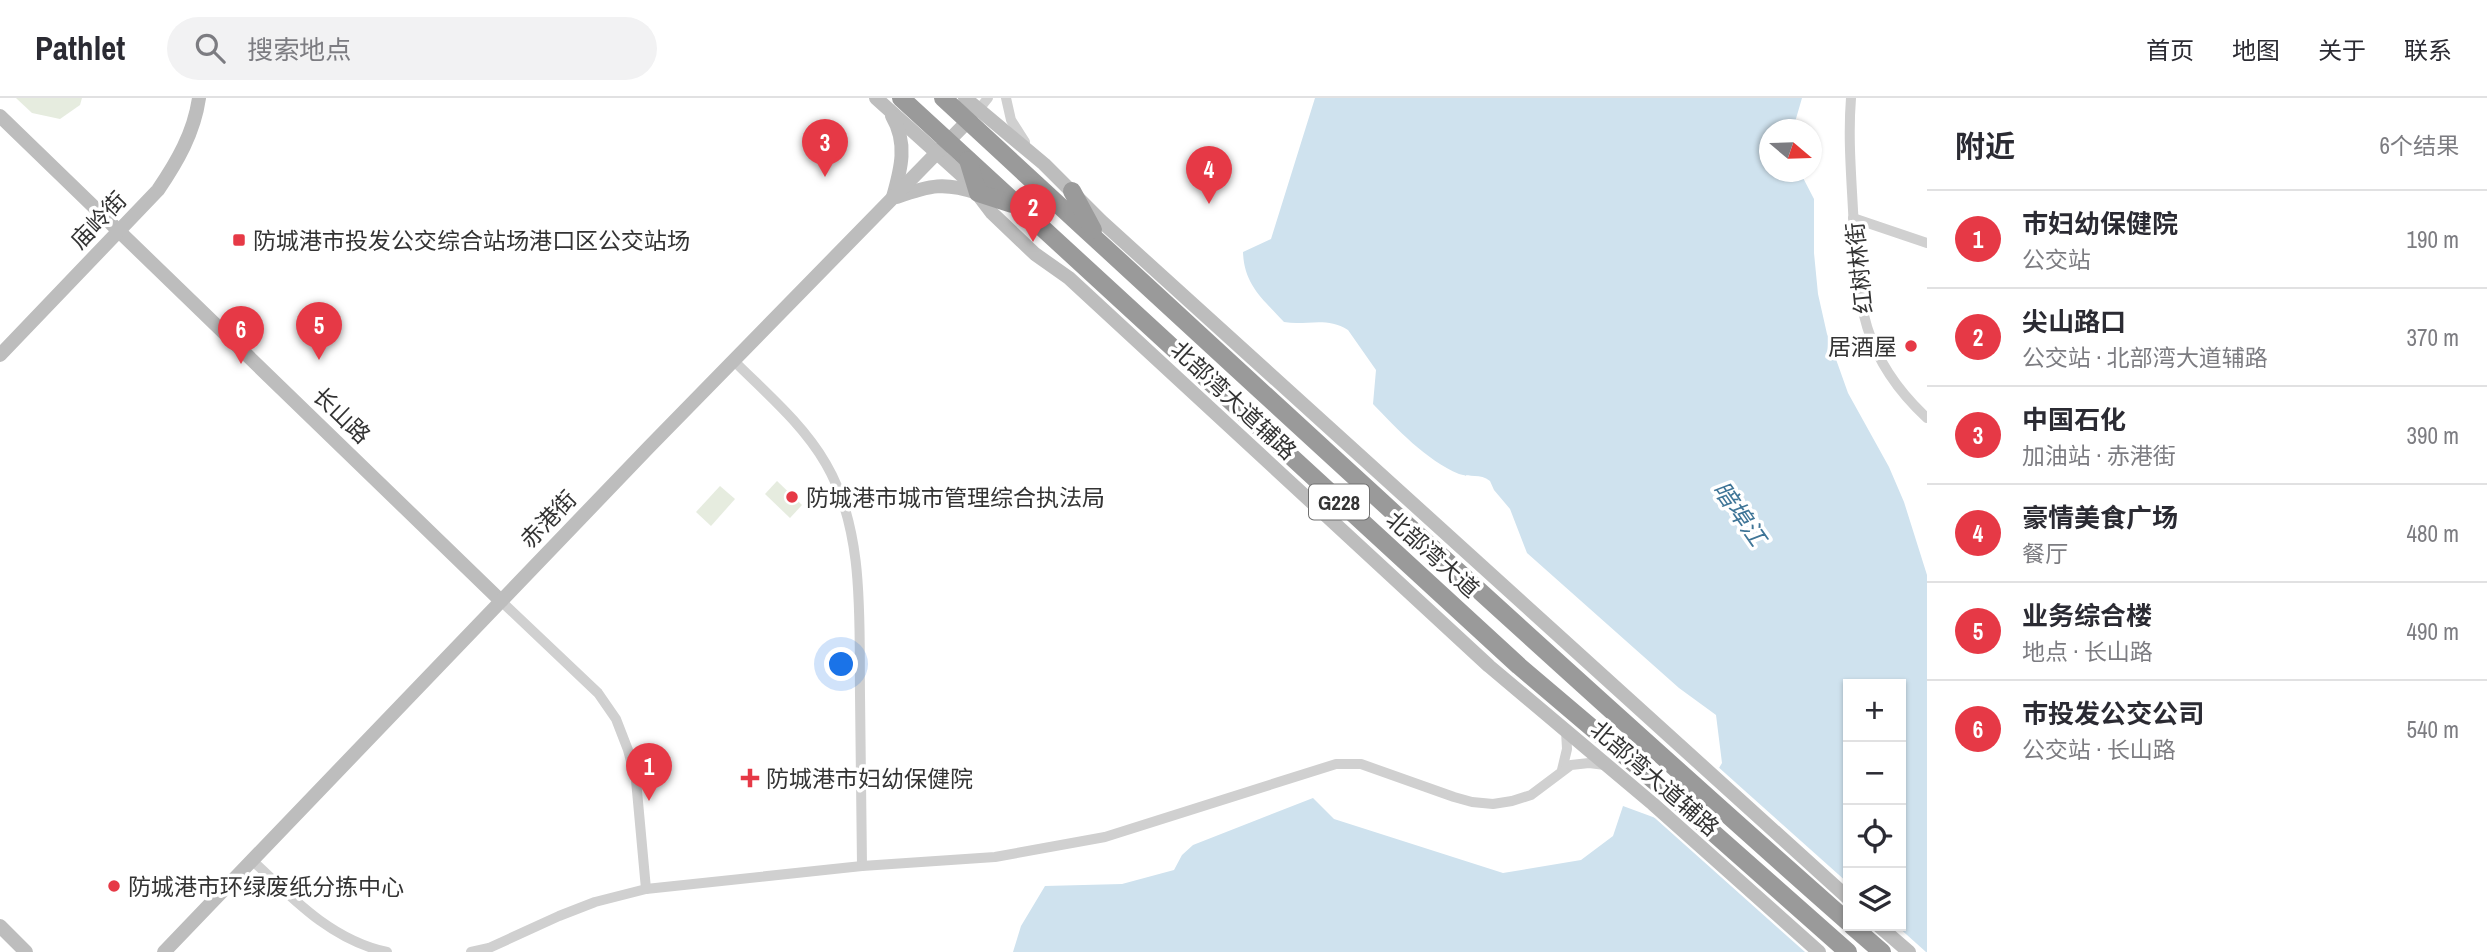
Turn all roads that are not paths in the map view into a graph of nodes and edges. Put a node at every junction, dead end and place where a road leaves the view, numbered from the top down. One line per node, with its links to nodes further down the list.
1 (199, 98): 18 (main road, 庙岭街)
2 (876, 98): 7 (main road)
3 (988, 98): 9 (street)
4 (1006, 98): 12 (street)
5 (1851, 98): 17 (street, 红树林街)
6 (951, 99): 9 (highway, 北部湾大道 / G228)
7 (895, 104): 10 (highway, 北部湾大道 / G228); 15 (main road)
8 (0, 116): 18 (main road, 长山路)
9 (973, 116): 10 (main road, 赤港街); 12 (main road, 北部湾大道辅路); 19 (highway, 北部湾大道 / G228)
10 (943, 148): 11 (highway, 北部湾大道 / G228); 14 (main road, 北部湾大道辅路); 15 (main road, 赤港街)
11 (968, 159): 14 (highway); 16 (highway, 北部湾大道 / G228)
12 (1044, 164): 13 (main road, 北部湾大道辅路)
13 (1072, 191): 19 (highway); 32 (main road, 北部湾大道辅路)
14 (978, 193): 15 (main road); 16 (highway); 25 (main road, 北部湾大道辅路)
15 (893, 199): 22 (main road, 赤港街)
16 (1019, 206): 28 (highway, 北部湾大道 / G228)
17 (1853, 218): 20 (street); 23 (street, 红树林街)
18 (119, 232): 21 (main road, 庙岭街); 24 (main road, 长山路)
19 (1100, 243): 33 (highway, 北部湾大道 / G228)
20 (1927, 243)
21 (0, 355)
22 (734, 361): 24 (main road, 赤港街); 30 (street)
23 (1927, 418)
24 (501, 601): 29 (main road, 赤港街); 31 (street)
25 (1566, 731): 26 (main road, 北部湾大道辅路); 27 (street)
26 (1609, 766): 27 (street); 28 (main road, 北部湾大道辅路)
27 (1562, 771): 30 (street)
28 (1659, 797): 41 (main road, 北部湾大道辅路); 42 (highway, 北部湾大道 / G228)
29 (252, 860): 38 (main road, 赤港街); 39 (street)
30 (862, 866): 31 (street)
31 (646, 890): 40 (street)
32 (1843, 894)
33 (1843, 918)
34 (0, 926): 37 (main road)
35 (1858, 931): 43 (highway)
36 (1885, 931): 44 (main road)
37 (26, 952)
38 (164, 952)
39 (387, 952)
40 (471, 952)
41 (1819, 952)
42 (1848, 952)
43 (1882, 952)
44 (1909, 952)

